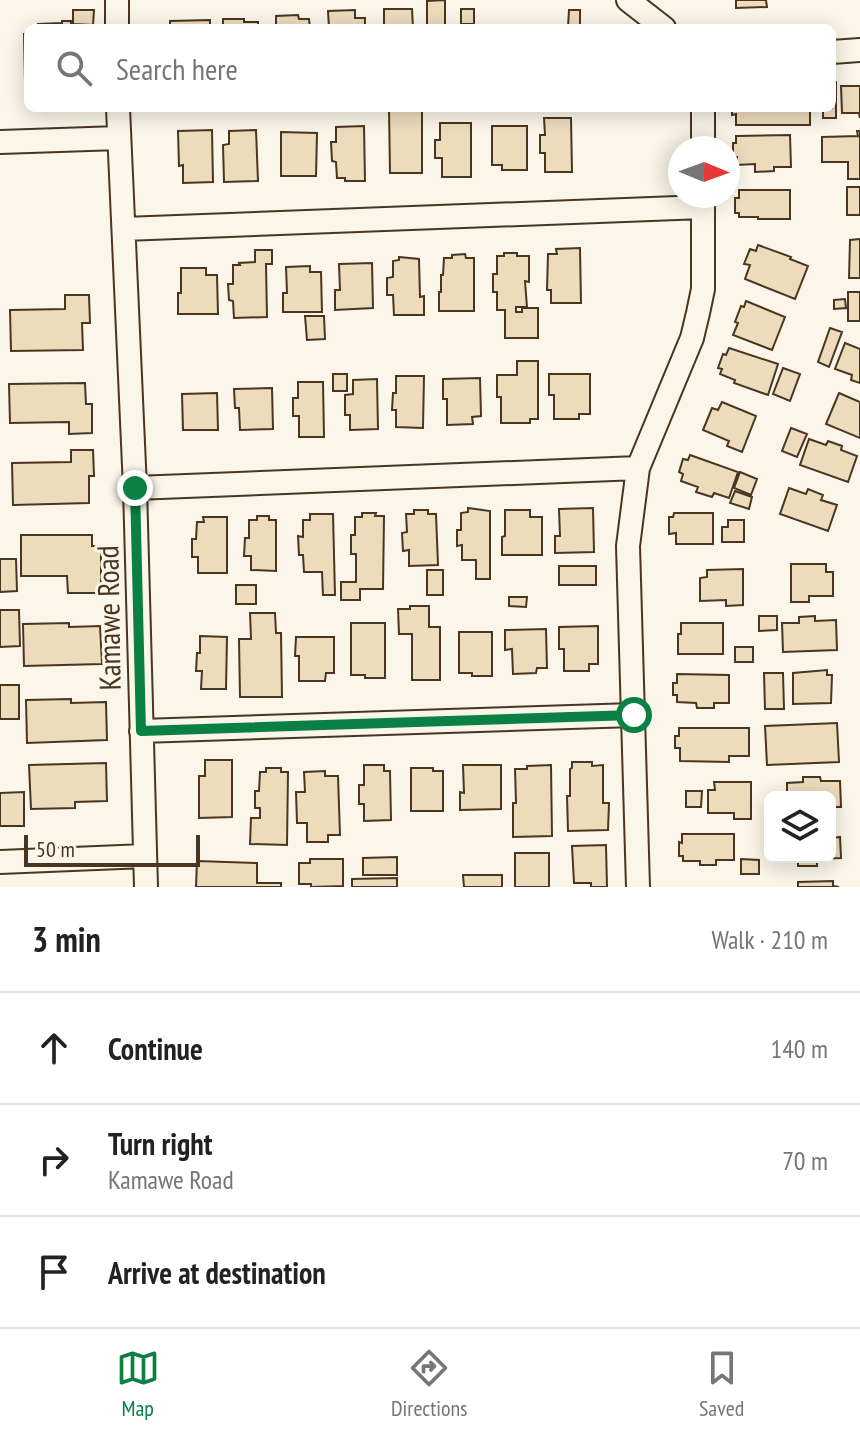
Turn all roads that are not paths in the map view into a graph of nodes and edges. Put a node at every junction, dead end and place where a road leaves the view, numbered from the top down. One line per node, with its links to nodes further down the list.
1 (117, 0): 3 (street)
2 (628, 0): 4 (street)
3 (117, 24)
4 (659, 24)
5 (860, 50): 6 (street)
6 (836, 52)
7 (118, 112): 10 (street, Kamawe Road)
8 (703, 112): 9 (street)
9 (703, 136)
10 (119, 138): 11 (street); 14 (street, Kamawe Road)
11 (0, 142)
12 (668, 203): 14 (street)
13 (703, 208): 15 (street)
14 (124, 229): 16 (street, Kamawe Road)
15 (638, 468): 16 (street); 17 (street)
16 (135, 488): 18 (street, Kamawe Road)
17 (634, 715): 18 (street); 22 (street)
18 (141, 731): 19 (street, Kamawe Road)
19 (145, 856): 20 (street); 21 (street, Kamawe Road)
20 (0, 862)
21 (146, 887)
22 (638, 887)

